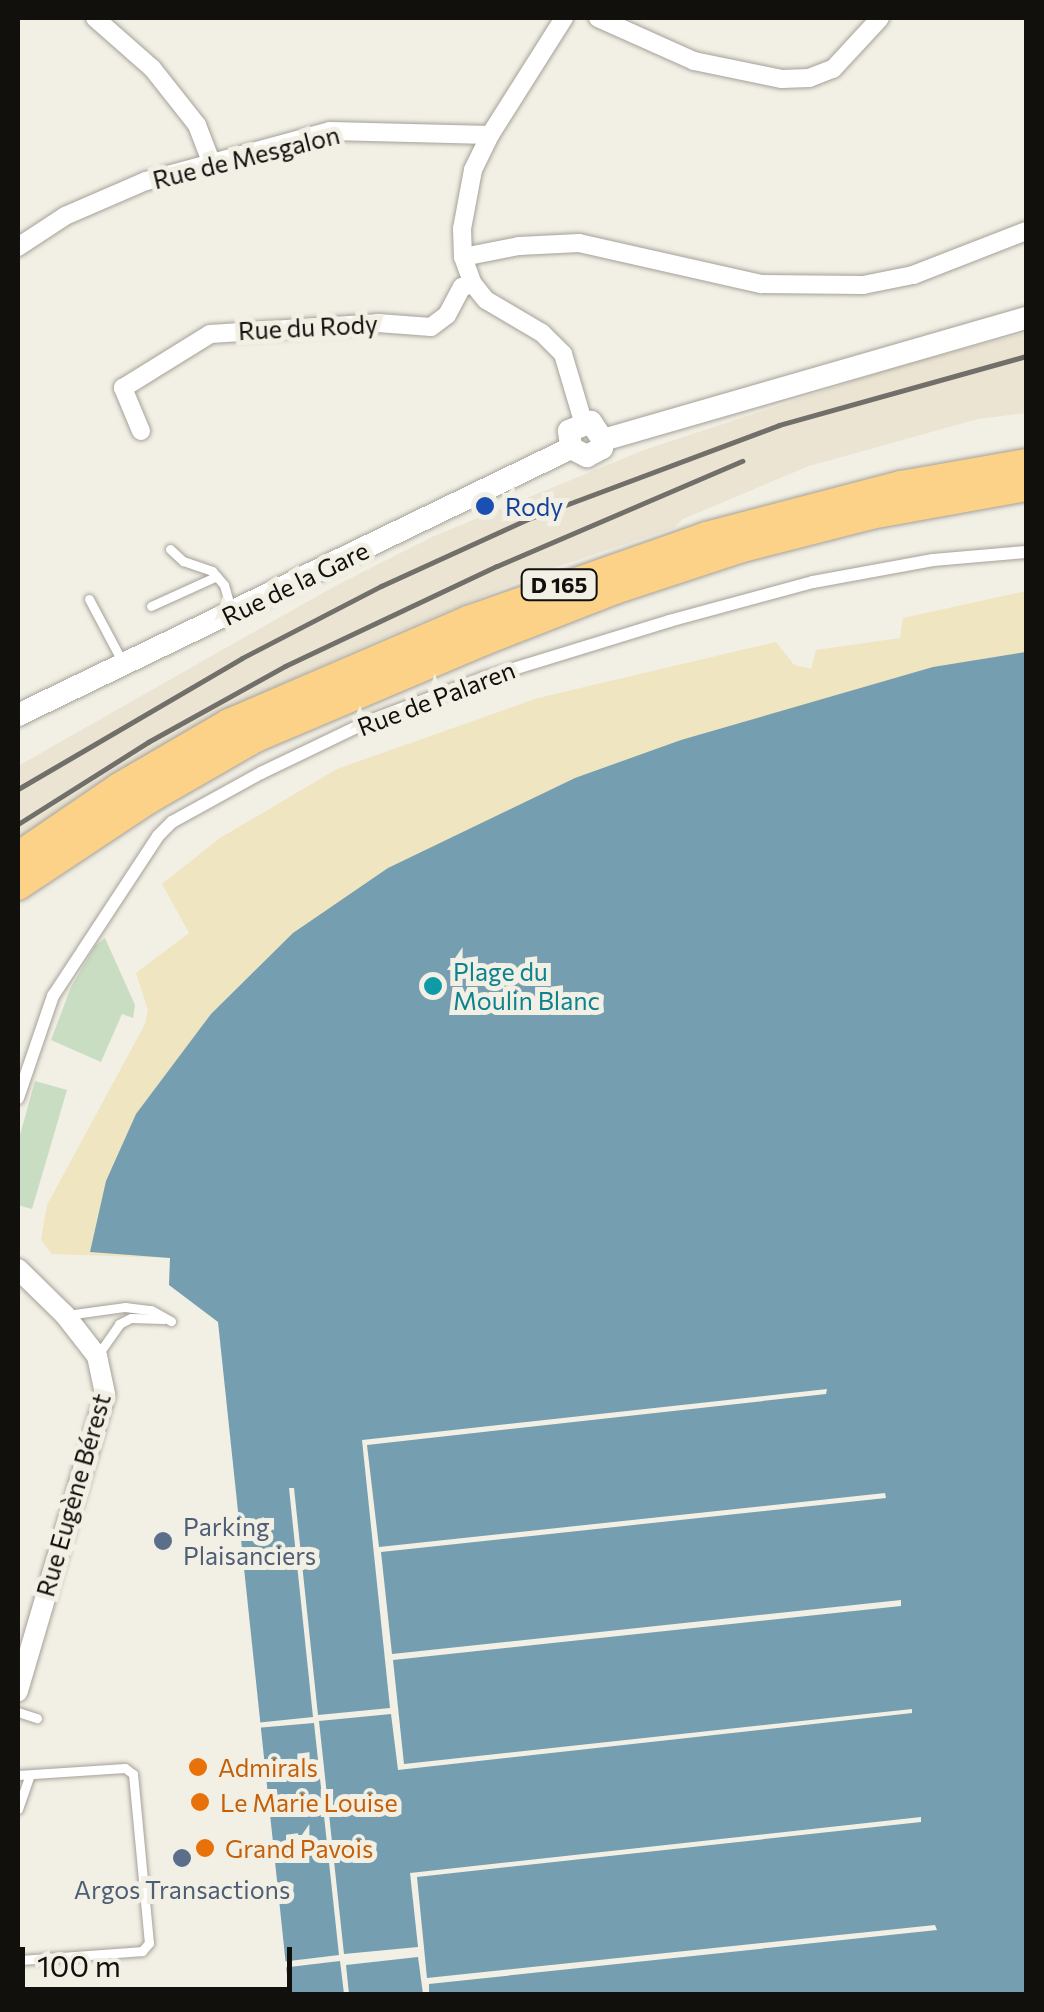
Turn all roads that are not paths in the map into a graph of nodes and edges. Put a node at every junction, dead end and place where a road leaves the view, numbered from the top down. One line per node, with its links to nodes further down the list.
1 (564, 18): 5 (street)
2 (598, 18): 3 (street)
3 (880, 18)
4 (100, 19): 6 (street)
5 (490, 136): 6 (street, Rue de Mesgalon); 9 (street)
6 (212, 164): 8 (street, Rue de Mesgalon)
7 (1026, 231): 9 (street)
8 (18, 247)
9 (463, 257): 10 (street)
10 (473, 284): 12 (street); 13 (street, Rue du Rody)
11 (1026, 318): 14 (main road, Rue de la Gare)
12 (583, 421): 14 (main road); 15 (main road)
13 (141, 431)
14 (604, 440): 15 (main road, Rue de la Gare)
15 (571, 448): 23 (main road, Rue de la Gare)
16 (1026, 463): 26 (highway, D 165)
17 (1026, 488): 27 (highway, D 165)
18 (170, 548): 20 (lane)
19 (1026, 552): 28 (street, Rue de Palaren)
20 (217, 576): 22 (lane); 23 (lane)
21 (89, 599): 24 (lane)
22 (151, 606)
23 (232, 614): 24 (main road, Rue de la Gare)
24 (125, 666): 25 (main road, Rue de la Gare)
25 (18, 715)
26 (18, 856)
27 (18, 886)
28 (18, 1098)
29 (18, 1269): 30 (street, Rue Eugène Bérest)
30 (65, 1315): 31 (street, Rue Eugène Bérest); 31 (lane)
31 (98, 1356): 32 (street, Rue Eugène Bérest)
32 (18, 1691)
33 (18, 1712): 34 (lane)
34 (37, 1718)
35 (30, 1775): 36 (lane); 37 (lane); 38 (lane)
36 (18, 1776)
37 (18, 1809)
38 (18, 1960)

